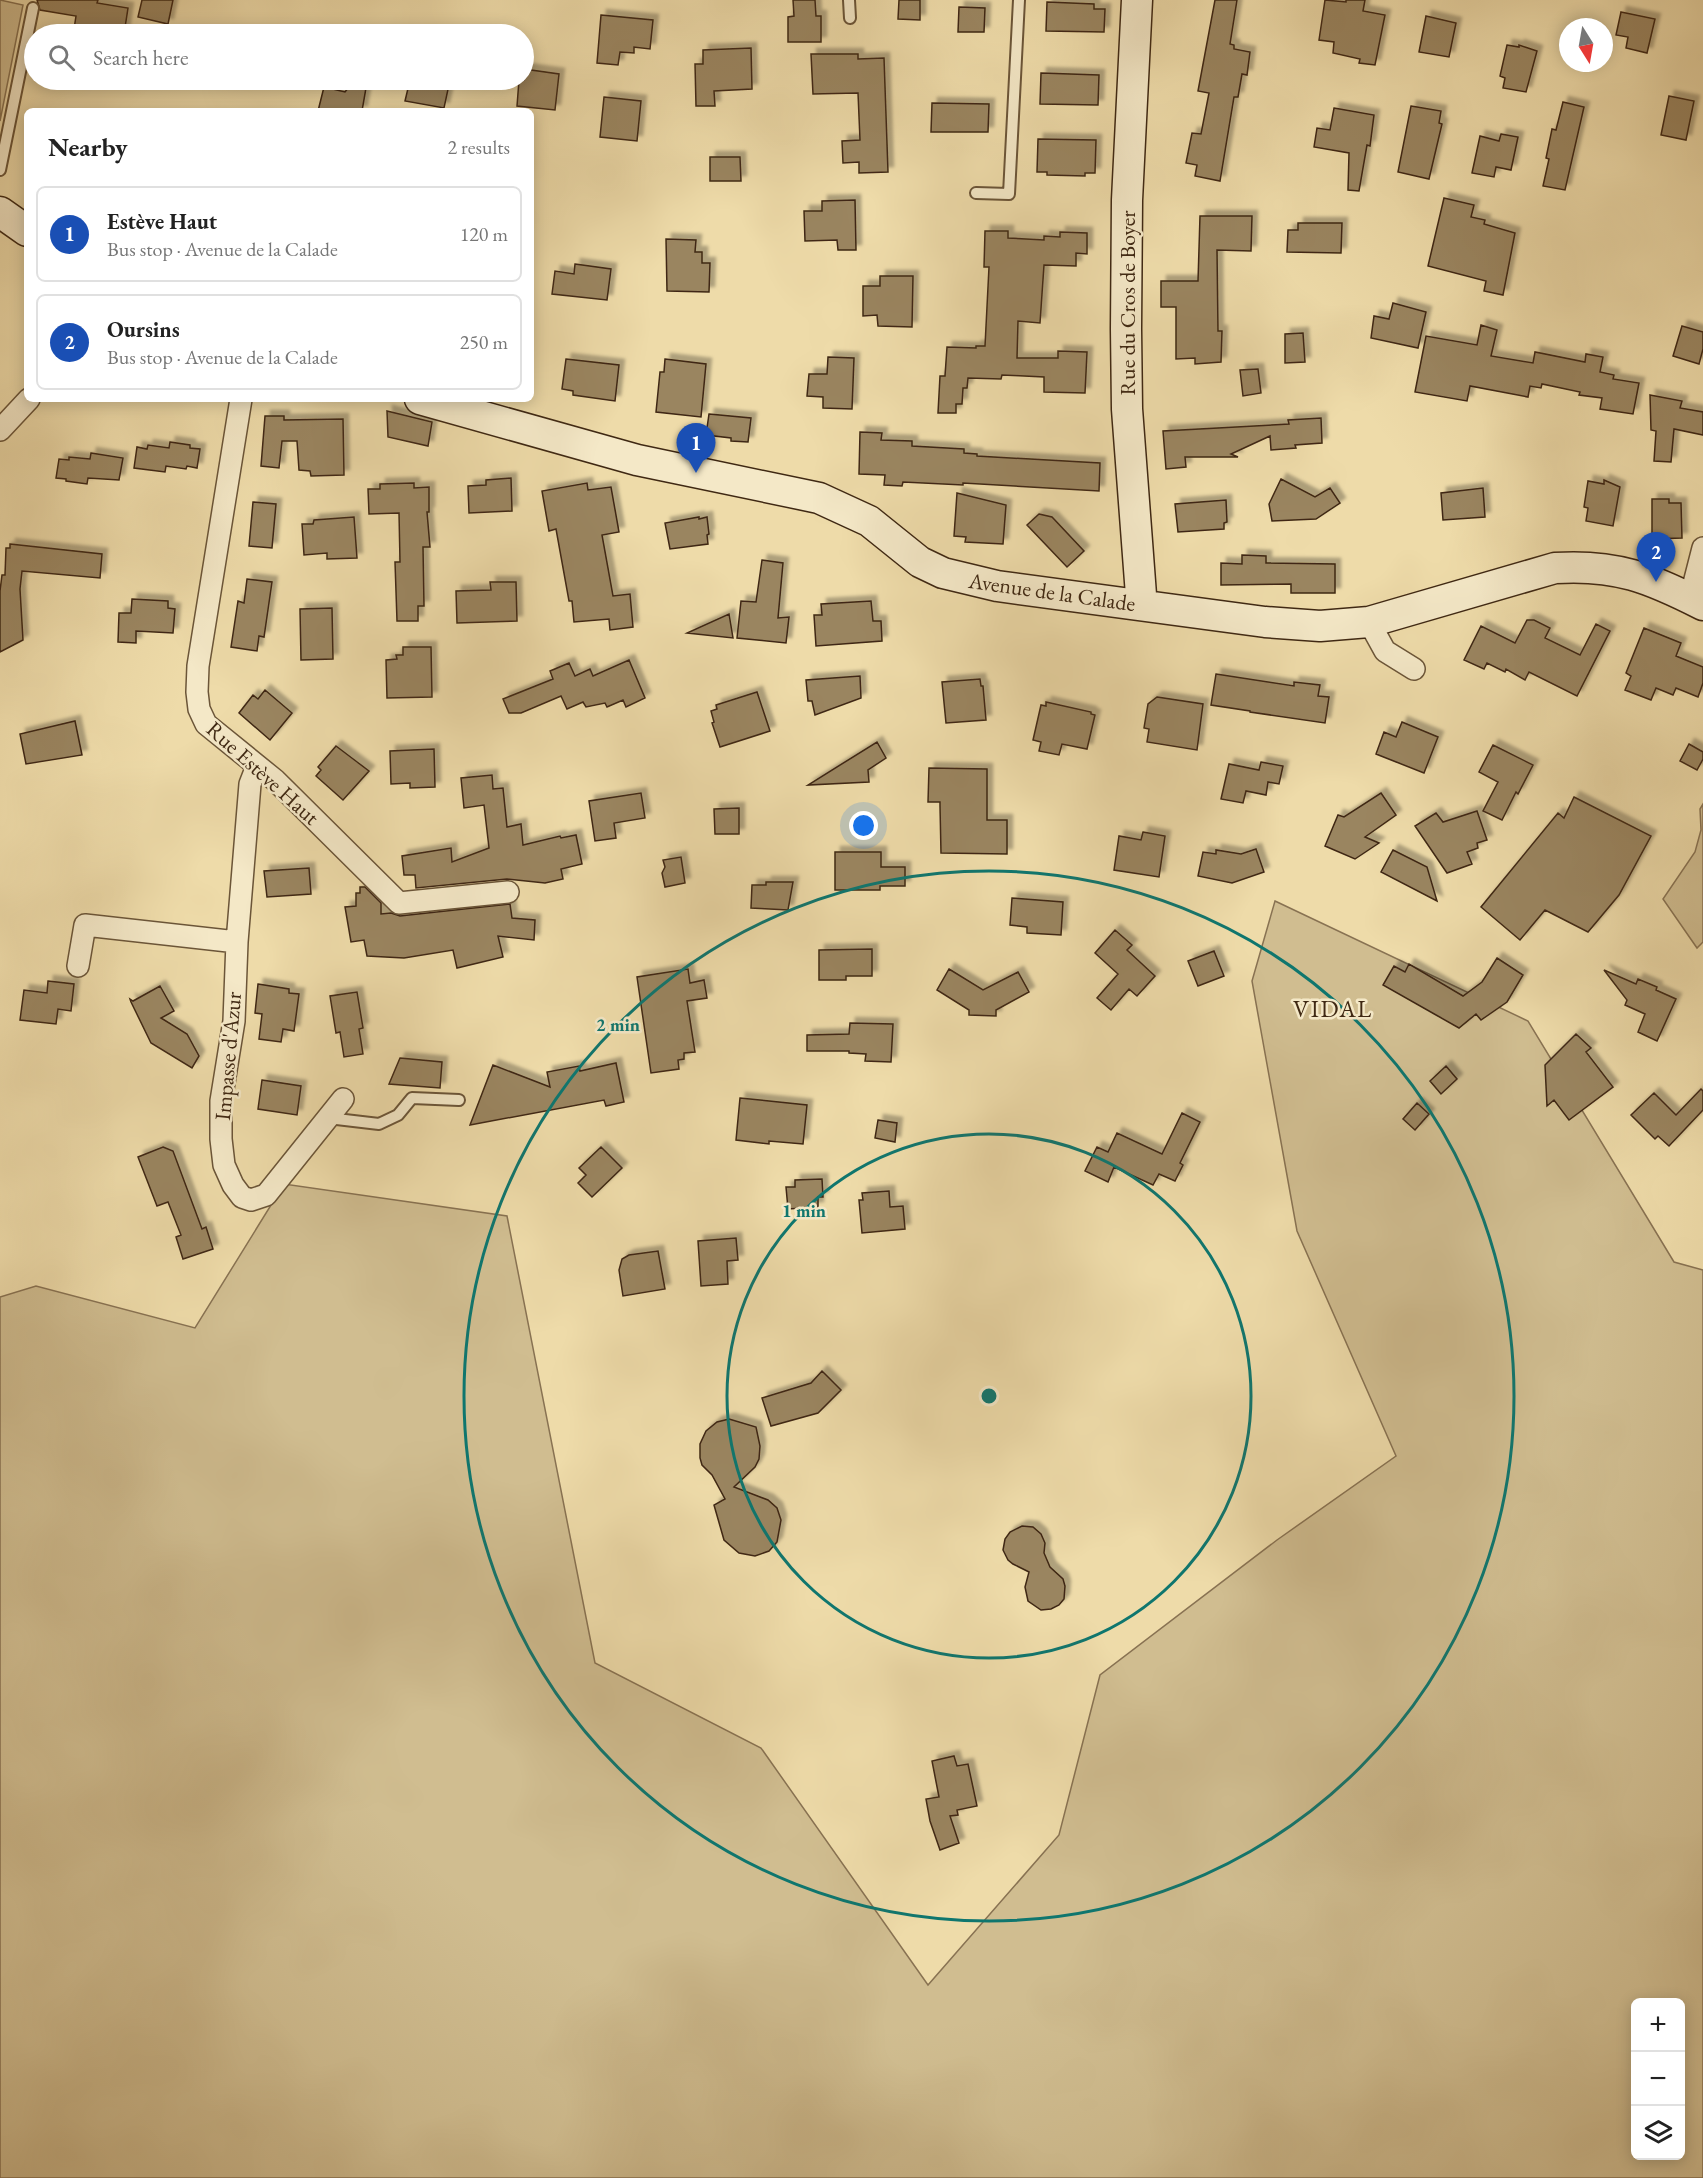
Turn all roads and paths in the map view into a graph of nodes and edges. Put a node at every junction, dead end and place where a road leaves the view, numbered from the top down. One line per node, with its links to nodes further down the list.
1 (849, 0): 5 (lane)
2 (1019, 0): 9 (lane)
3 (1137, 0): 18 (street, Rue du Cros de Boyer)
4 (33, 8): 6 (lane)
5 (850, 18)
6 (30, 24)
7 (24, 52): 8 (lane)
8 (0, 170)
9 (976, 193)
10 (0, 212): 11 (street)
11 (24, 229)
12 (26, 402): 15 (street)
13 (241, 402): 21 (street, Rue Estève Haut)
14 (431, 402): 18 (street, Avenue de la Calade)
15 (0, 430)
16 (1703, 548): 17 (street)
17 (1696, 602): 19 (street, Avenue de la Calade)
18 (1140, 605): 19 (street, Avenue de la Calade)
19 (1369, 622): 20 (street)
20 (1414, 669)
21 (257, 766): 22 (street, Rue Estève Haut); 23 (street, Impasse d'Azur)
22 (508, 892)
23 (237, 942): 24 (street); 27 (street, Impasse d'Azur)
24 (78, 966)
25 (343, 1099): 27 (street, Impasse d'Azur)
26 (459, 1100): 27 (lane)
27 (328, 1118)

